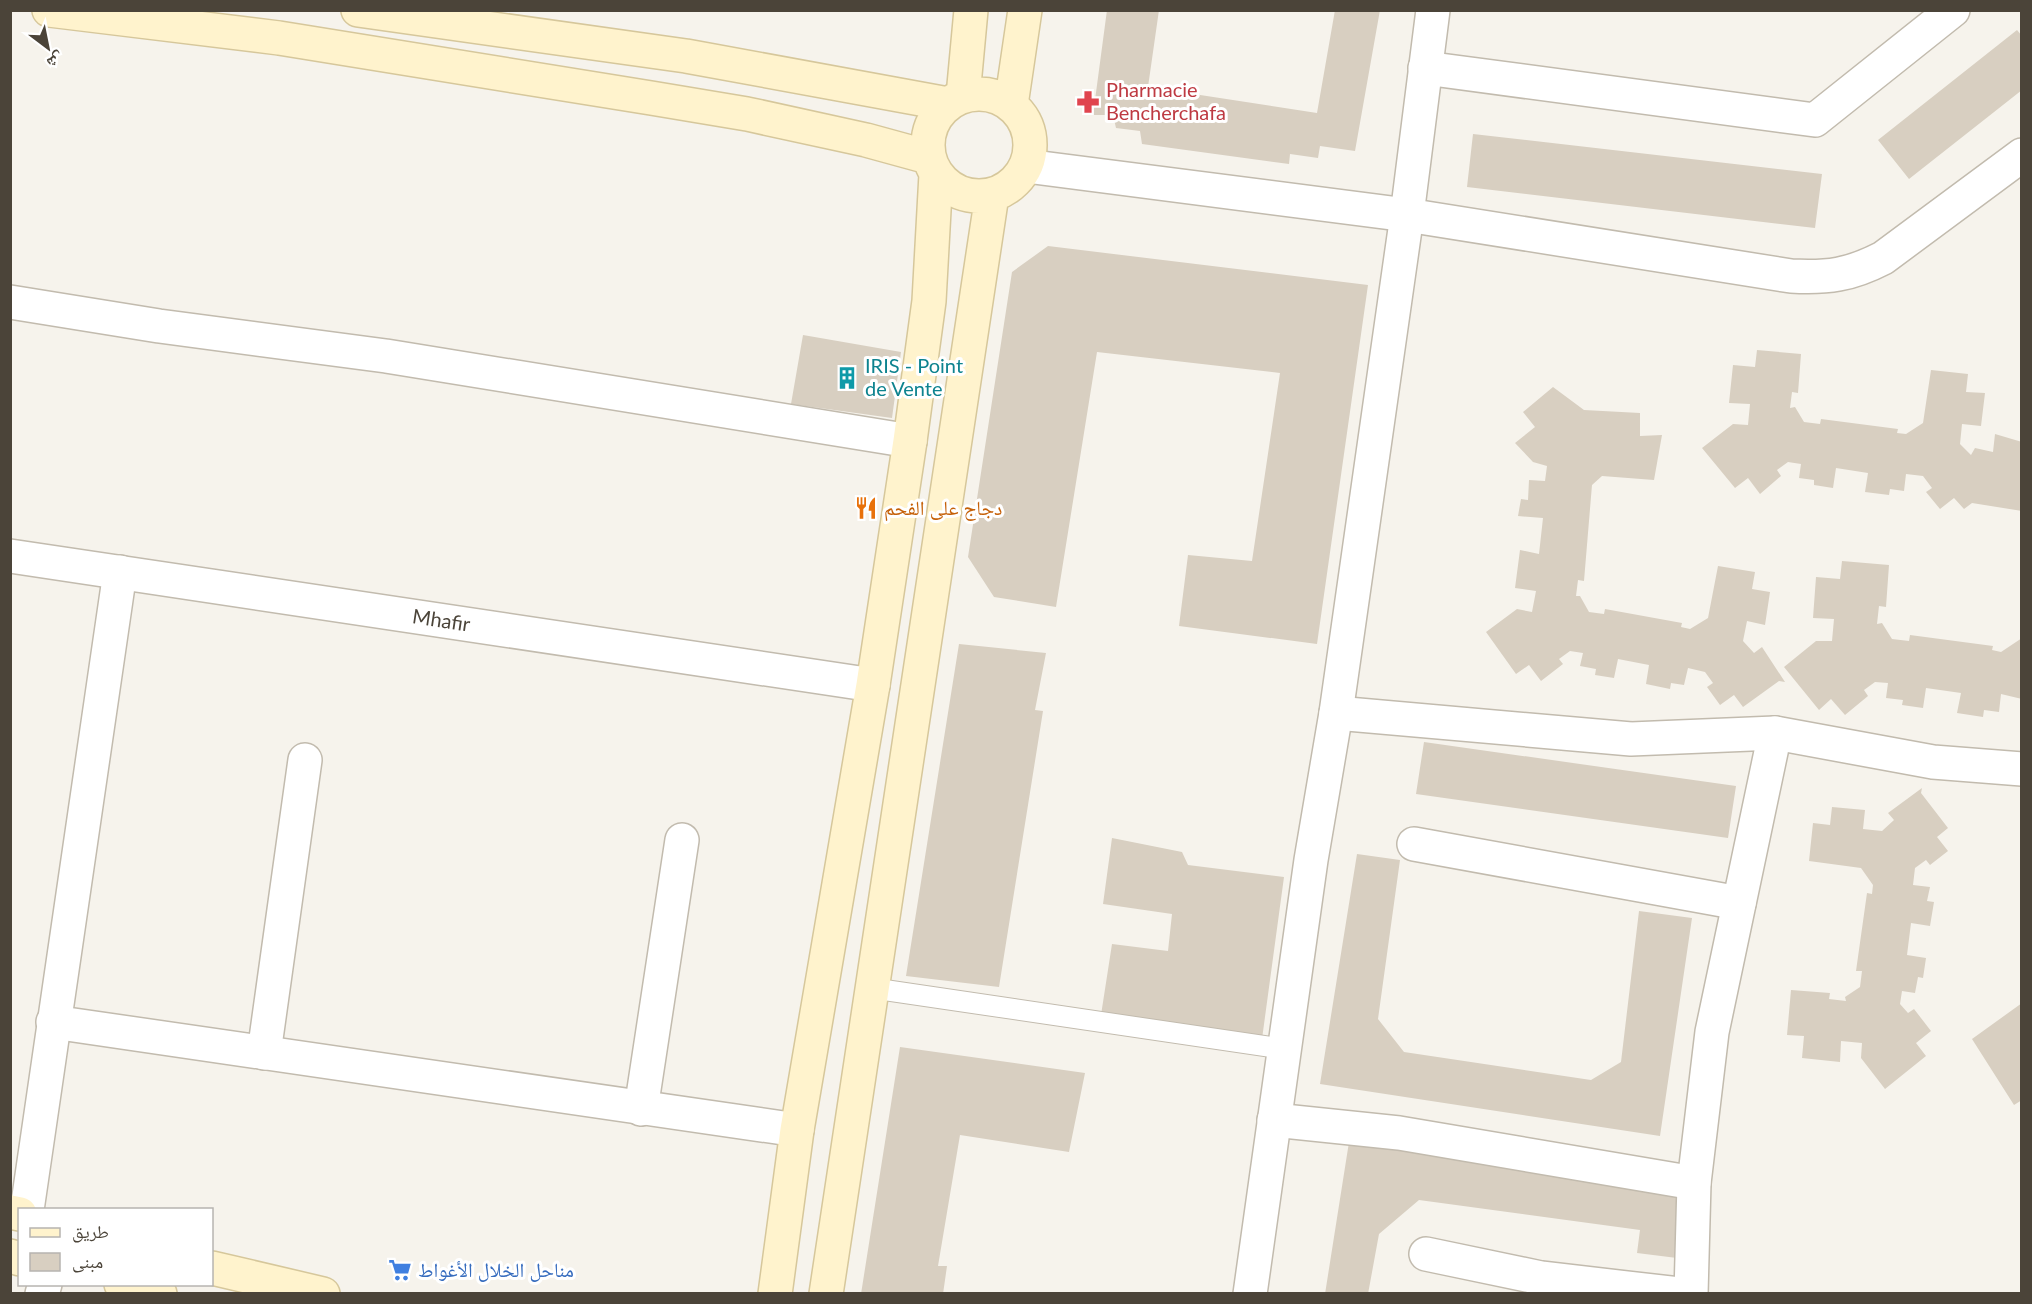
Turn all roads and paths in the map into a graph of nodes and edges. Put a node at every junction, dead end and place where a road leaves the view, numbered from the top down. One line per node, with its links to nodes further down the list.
1 (49, 10): 11 (street)
2 (358, 10): 8 (street)
3 (971, 10): 8 (street)
4 (1025, 10): 9 (street)
5 (1432, 10): 7 (street)
6 (1953, 10): 7 (street)
7 (1425, 68): 14 (street)
8 (956, 100): 9 (street); 11 (street)
9 (1011, 105): 12 (street)
10 (2022, 155): 14 (street)
11 (932, 165): 13 (street); 16 (street)
12 (1026, 166): 13 (street); 14 (street)
13 (992, 195): 27 (street)
14 (1407, 215): 20 (street)
15 (10, 302): 16 (street)
16 (910, 441): 19 (street)
17 (10, 556): 18 (street, Mhafir)
18 (120, 572): 19 (street, Mhafir); 28 (street)
19 (873, 685): 33 (street)
20 (1336, 713): 21 (street); 29 (street)
21 (1775, 733): 23 (street); 26 (street)
22 (305, 760): 30 (street)
23 (2022, 769)
24 (682, 840): 31 (street)
25 (1414, 844): 26 (street)
26 (1738, 903): 34 (street)
27 (871, 988): 29 (lane); 42 (street)
28 (53, 1022): 30 (street); 35 (street)
29 (1284, 1049): 32 (street)
30 (264, 1053): 31 (street)
31 (641, 1109): 33 (street)
32 (1274, 1120): 34 (street); 43 (street)
33 (797, 1130): 41 (street)
34 (1694, 1183): 45 (street)
35 (27, 1208)
36 (1426, 1254): 44 (street)
37 (213, 1268): 40 (street)
38 (129, 1286): 39 (street)
39 (159, 1293)
40 (323, 1293)
41 (775, 1293)
42 (826, 1293)
43 (1250, 1293)
44 (1679, 1293)
45 (1691, 1293)

